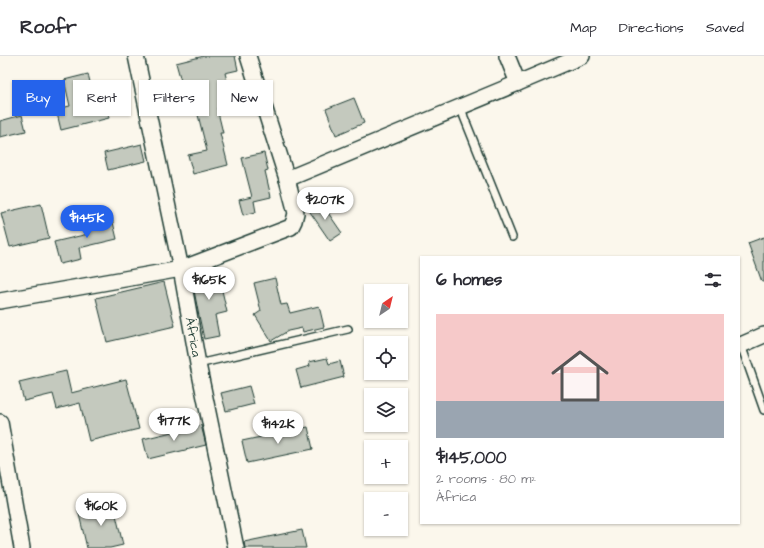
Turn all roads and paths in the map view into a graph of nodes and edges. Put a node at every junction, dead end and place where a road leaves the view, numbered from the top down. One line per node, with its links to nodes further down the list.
1 (136, 56): 9 (street, África)
2 (248, 56): 7 (street)
3 (507, 56): 5 (street)
4 (582, 56): 5 (street)
5 (518, 83): 6 (street)
6 (461, 107): 7 (street); 8 (lane)
7 (288, 179): 9 (street)
8 (512, 237)
9 (181, 269): 10 (street); 14 (street, África)
10 (0, 301)
11 (348, 329): 14 (lane)
12 (764, 335): 13 (street)
13 (740, 346): 15 (lane)
14 (198, 364): 18 (street, África)
15 (764, 410)
16 (0, 422): 17 (street)
17 (22, 548)
18 (236, 548)

